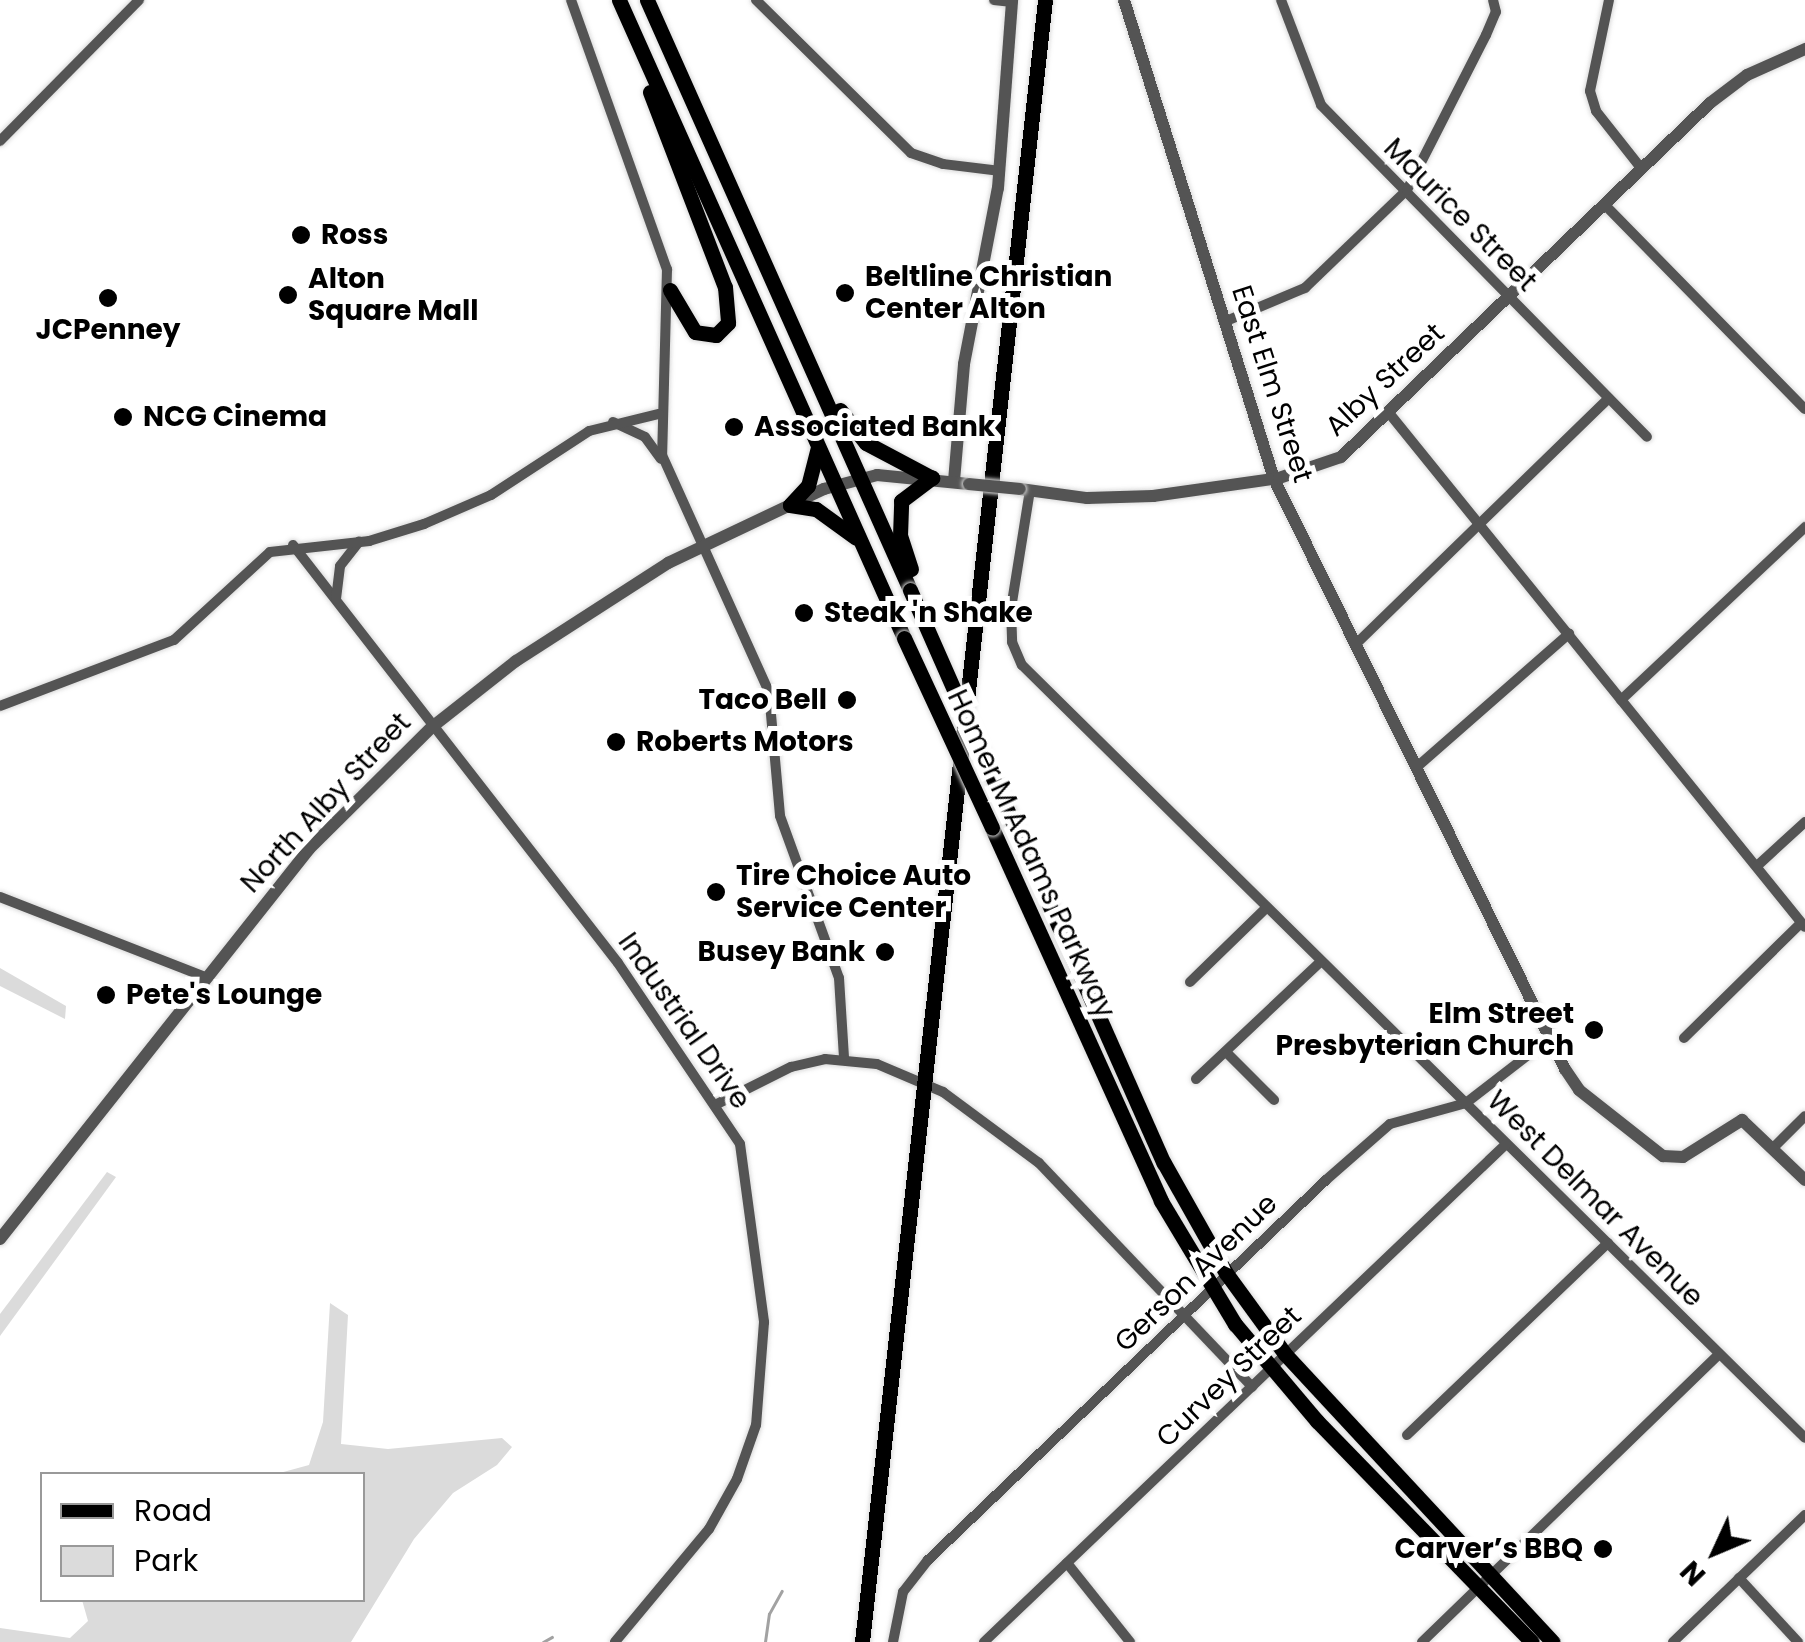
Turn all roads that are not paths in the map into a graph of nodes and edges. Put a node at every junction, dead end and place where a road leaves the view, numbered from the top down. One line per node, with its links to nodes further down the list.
1 (139, 0): 14 (street)
2 (571, 0): 19 (street)
3 (616, 0): 19 (main road); 29 (main road, Homer M Adams Parkway)
4 (647, 0): 22 (main road, Homer M Adams Parkway)
5 (756, 0): 16 (street)
6 (994, 0): 12 (street)
7 (1046, 0): 65 (main road)
8 (1124, 0): 21 (street, East Elm Street)
9 (1282, 0): 17 (street, Maurice Street)
10 (1492, 0): 17 (street)
11 (1608, 0): 15 (street)
12 (1012, 1): 16 (street)
13 (1805, 49): 15 (street, Alby Street)
14 (0, 141)
15 (1641, 168): 18 (street, Alby Street)
16 (1000, 171): 34 (street)
17 (1407, 190): 20 (street, Maurice Street); 21 (street)
18 (1604, 204): 20 (street, Alby Street); 24 (street)
19 (670, 290): 26 (street)
20 (1509, 296): 23 (street, Maurice Street); 25 (street, Alby Street)
21 (1224, 322): 33 (street, East Elm Street)
22 (822, 384): 31 (main road, Homer M Adams Parkway); 32 (main road)
23 (1609, 398): 28 (street, Maurice Street); 38 (street)
24 (1805, 408)
25 (1389, 413): 33 (street, Alby Street); 38 (street)
26 (659, 414): 27 (street); 30 (street)
27 (612, 421): 30 (street); 40 (street)
28 (1647, 437)
29 (818, 443): 35 (main road, Homer M Adams Parkway); 37 (main road)
30 (666, 467): 42 (street)
31 (864, 478): 32 (street, Alby Street); 35 (street, Alby Street); 45 (main road, Homer M Adams Parkway, bridge)
32 (932, 478): 34 (street, Alby Street); 45 (main road)
33 (1274, 478): 36 (street, Alby Street); 47 (street, East Elm Street)
34 (962, 483): 36 (street, Alby Street, bridge)
35 (836, 484): 37 (street, North Alby Street); 43 (main road, Homer M Adams Parkway)
36 (1025, 490): 55 (street, West Delmar Avenue)
37 (790, 505): 42 (street, North Alby Street); 43 (main road)
38 (1479, 524): 46 (street); 47 (street)
39 (1805, 528): 48 (street)
40 (359, 542): 41 (street); 44 (street)
41 (293, 544): 44 (street, Industrial Drive); 49 (street)
42 (704, 547): 50 (street, North Alby Street); 63 (street)
43 (864, 547): 76 (main road, Homer M Adams Parkway, bridge)
44 (336, 600): 50 (street, Industrial Drive)
45 (928, 631): 75 (main road, Homer M Adams Parkway, bridge)
46 (1569, 634): 48 (street); 51 (street)
47 (1357, 643): 51 (street, East Elm Street)
48 (1621, 700): 53 (street)
49 (0, 706)
50 (432, 727): 58 (street, North Alby Street); 68 (street, Industrial Drive)
51 (1418, 766): 60 (street, East Elm Street)
52 (1805, 822): 53 (street)
53 (1757, 866): 56 (street)
54 (0, 896): 58 (street)
55 (1267, 906): 57 (street, West Delmar Avenue); 59 (street)
56 (1803, 925): 61 (street)
57 (1321, 960): 62 (street); 67 (street, West Delmar Avenue)
58 (205, 978): 73 (street, North Alby Street)
59 (1190, 982)
60 (1550, 1038): 67 (street, Gerson Avenue); 71 (street, East Elm Street)
61 (1684, 1038)
62 (1226, 1052): 64 (street); 66 (street)
63 (844, 1058): 65 (street); 68 (street)
64 (1196, 1080)
65 (925, 1084): 77 (street); 90 (main road)
66 (1274, 1100)
67 (1466, 1103): 70 (street, West Delmar Avenue); 75 (street, Gerson Avenue)
68 (717, 1104): 89 (street, Industrial Drive)
69 (1805, 1116): 71 (street)
70 (1506, 1144): 74 (street, West Delmar Avenue); 78 (street, Curvey Street)
71 (1773, 1148): 72 (street)
72 (1805, 1180)
73 (0, 1239)
74 (1608, 1244): 79 (street, West Delmar Avenue); 82 (street)
75 (1226, 1273): 76 (street, Gerson Avenue); 78 (main road, Homer M Adams Parkway)
76 (1211, 1287): 77 (street, Gerson Avenue); 80 (main road, Homer M Adams Parkway)
77 (1186, 1314): 81 (street); 91 (street, Gerson Avenue)
78 (1286, 1354): 80 (street, Curvey Street); 86 (main road, Homer M Adams Parkway)
79 (1720, 1354): 83 (street, West Delmar Avenue); 86 (street)
80 (1270, 1368): 81 (street, Curvey Street); 88 (main road, Homer M Adams Parkway)
81 (1252, 1387): 85 (street, Curvey Street)
82 (1406, 1435)
83 (1805, 1438)
84 (1805, 1515): 87 (street)
85 (1067, 1562): 92 (street, Curvey Street); 93 (street)
86 (1491, 1577): 88 (street); 96 (main road, Homer M Adams Parkway)
87 (1739, 1578): 97 (street); 98 (street)
88 (1478, 1588): 94 (street); 95 (main road, Homer M Adams Parkway)
89 (615, 1642)
90 (862, 1642)
91 (893, 1642)
92 (984, 1642)
93 (1130, 1642)
94 (1422, 1642)
95 (1532, 1642)
96 (1554, 1642)
97 (1673, 1642)
98 (1798, 1642)

